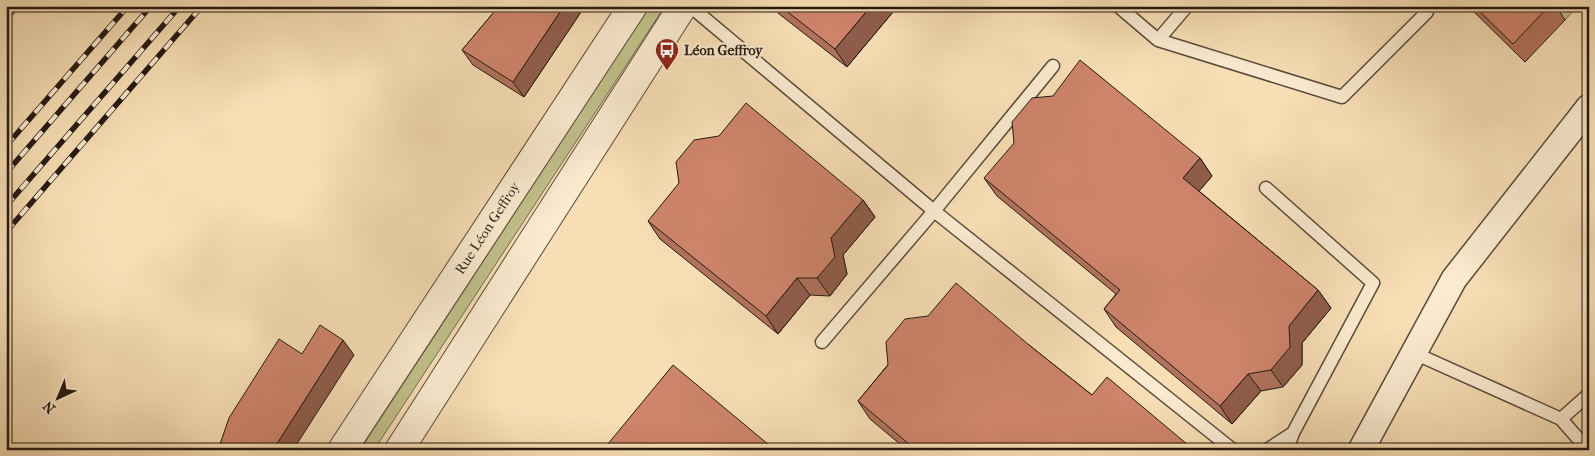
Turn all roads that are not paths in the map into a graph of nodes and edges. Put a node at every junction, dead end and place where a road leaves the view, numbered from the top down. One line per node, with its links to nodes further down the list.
1 (11, 6): 8 (lane)
2 (633, 6): 19 (street, Rue Léon Geffroy)
3 (683, 6): 20 (street)
4 (690, 6): 13 (lane)
5 (1118, 6): 9 (lane)
6 (1187, 6): 9 (lane)
7 (1421, 6): 9 (lane)
8 (6, 12)
9 (1158, 40)
10 (1053, 66): 13 (lane)
11 (1589, 107): 15 (street)
12 (1266, 188): 18 (lane)
13 (934, 211): 14 (lane); 21 (lane)
14 (822, 342)
15 (1414, 353): 17 (lane); 24 (street)
16 (1589, 394): 17 (lane)
17 (1561, 418): 25 (lane)
18 (1293, 433): 22 (lane); 23 (lane)
19 (342, 450)
20 (398, 450)
21 (1233, 450)
22 (1267, 450)
23 (1287, 450)
24 (1361, 450)
25 (1588, 450)

